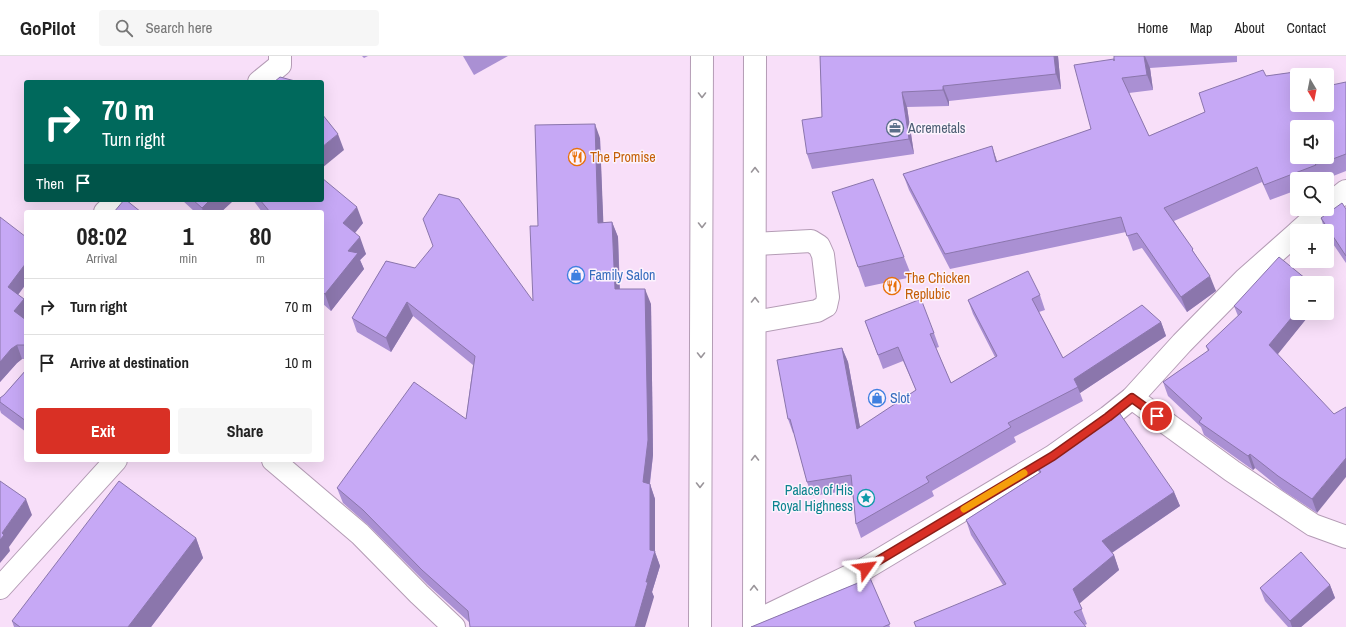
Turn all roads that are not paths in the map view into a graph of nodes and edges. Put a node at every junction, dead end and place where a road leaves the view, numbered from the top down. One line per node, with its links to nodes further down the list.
1 (280, 56): 4 (street)
2 (702, 56): 21 (street, one-way to 21)
3 (755, 56): 12 (street, one-way to 3)
4 (261, 80)
5 (1346, 191): 6 (street)
6 (1334, 200)
7 (116, 202): 8 (street)
8 (107, 210)
9 (1316, 216): 10 (street)
10 (1307, 224)
11 (1290, 239): 14 (street)
12 (755, 244): 13 (street, one-way to 12); 13 (street)
13 (755, 322): 19 (street, one-way to 13)
14 (1132, 398): 17 (street); 19 (street)
15 (114, 462): 18 (street)
16 (275, 462): 20 (street)
17 (1346, 537)
18 (0, 588)
19 (754, 624)
20 (454, 627)
21 (700, 627)

